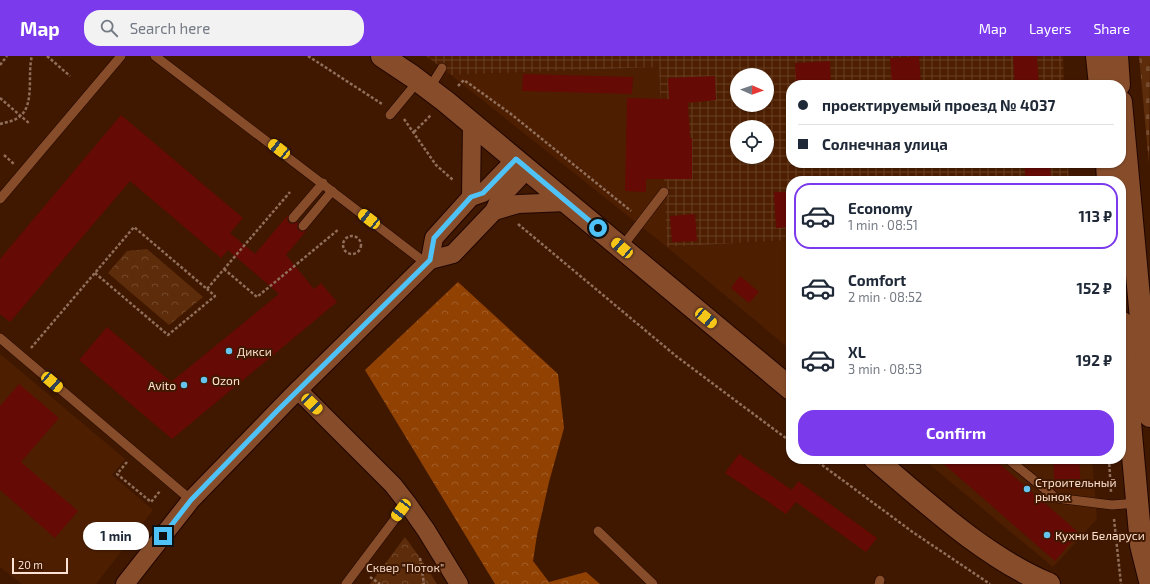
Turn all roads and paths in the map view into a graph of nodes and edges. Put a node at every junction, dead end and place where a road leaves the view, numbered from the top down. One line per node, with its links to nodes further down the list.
1 (8, 56): 9 (path)
2 (32, 56): 18 (path)
3 (47, 56): 11 (path)
4 (121, 56): 31 (lane)
5 (155, 56): 26 (lane)
6 (382, 56): 15 (main road)
7 (1097, 56): 13 (main road)
8 (1117, 56): 14 (main road)
9 (0, 65)
10 (442, 68): 15 (lane)
11 (70, 76)
12 (464, 80): 36 (path)
13 (1099, 80)
14 (1119, 80)
15 (424, 84): 17 (lane); 19 (main road)
16 (0, 98): 18 (path)
17 (390, 115)
18 (21, 116): 20 (path); 21 (path)
19 (472, 123): 23 (main road); 30 (street)
20 (0, 124)
21 (30, 124)
22 (4, 155): 24 (path)
23 (522, 164): 30 (street); 32 (main road); 33 (street)
24 (18, 167)
25 (1126, 168): 45 (main road)
26 (323, 183): 27 (lane); 34 (lane)
27 (332, 191): 37 (lane); 41 (lane)
28 (290, 192): 42 (path)
29 (664, 192): 36 (lane)
30 (471, 197): 41 (street)
31 (0, 199)
32 (567, 202): 33 (street); 39 (main road)
33 (494, 211): 41 (street)
34 (293, 218)
35 (514, 220): 53 (path)
36 (643, 220): 39 (lane)
37 (303, 226)
38 (339, 229): 42 (path)
39 (622, 248): 48 (main road)
40 (346, 253): 40 (path)
41 (429, 262): 49 (street)
42 (224, 269): 44 (path)
43 (95, 273): 44 (path); 44 (path); 47 (path)
44 (208, 290)
45 (1137, 322): 50 (main road); 52 (main road)
46 (0, 338): 58 (lane)
47 (36, 342)
48 (786, 384)
49 (298, 390): 58 (street); 59 (street)
50 (1126, 399)
51 (1126, 414): 60 (main road)
52 (1150, 416)
53 (786, 438)
54 (821, 464): 72 (path)
55 (881, 464): 73 (main road)
56 (1014, 464): 61 (lane)
57 (1109, 464): 61 (path)
58 (191, 500): 66 (street)
59 (407, 503): 67 (lane); 70 (street)
60 (1137, 503): 61 (lane); 65 (main road)
61 (1112, 505): 74 (path)
62 (598, 531): 71 (lane)
63 (420, 553): 69 (path)
64 (370, 577): 68 (path)
65 (1150, 581)
66 (125, 584)
67 (346, 584)
68 (380, 584)
69 (424, 584)
70 (459, 584)
71 (653, 584)
72 (990, 584)
73 (1049, 584)
74 (1121, 584)

